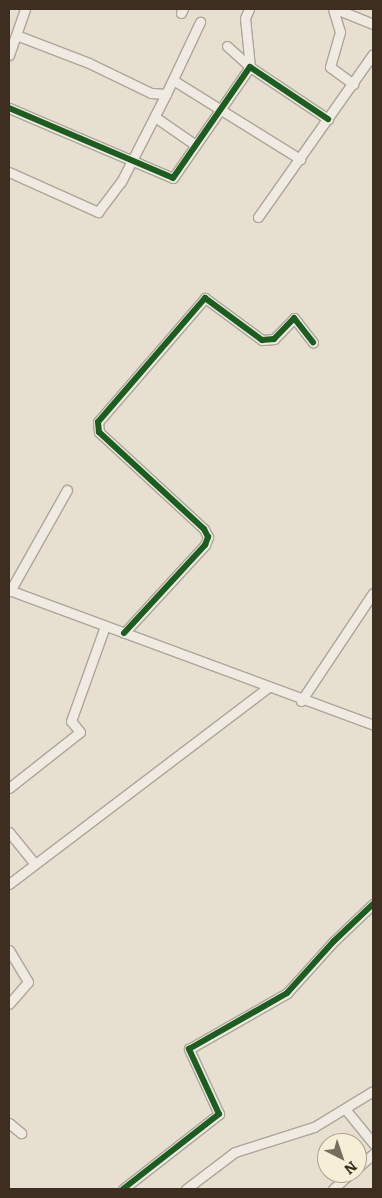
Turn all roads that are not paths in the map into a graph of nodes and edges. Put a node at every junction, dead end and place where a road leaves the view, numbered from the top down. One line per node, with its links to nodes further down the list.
1 (25, 9): 6 (street)
2 (249, 9): 10 (street)
3 (338, 9): 5 (street); 12 (street)
4 (200, 22): 11 (street)
5 (373, 24)
6 (16, 35): 8 (street); 13 (street)
7 (227, 46): 10 (street)
8 (9, 54)
9 (373, 54): 12 (street)
10 (250, 67): 15 (street); 17 (street)
11 (173, 80): 13 (street); 15 (street)
12 (352, 84): 17 (street)
13 (166, 94): 16 (street)
14 (9, 108): 20 (street)
15 (221, 109): 18 (street); 19 (street)
16 (154, 117): 18 (street); 20 (street)
17 (328, 119): 19 (street)
18 (194, 144): 20 (street)
19 (300, 159): 22 (street)
20 (132, 162): 21 (street)
21 (9, 172)
22 (258, 217)
23 (313, 342): 28 (street)
24 (67, 490): 25 (street)
25 (10, 590): 27 (street)
26 (373, 593): 30 (street)
27 (105, 626): 28 (street); 32 (street)
28 (124, 632): 29 (street)
29 (269, 687): 30 (street); 34 (street)
30 (301, 701): 31 (street)
31 (373, 725)
32 (9, 788)
33 (9, 832): 34 (street)
34 (35, 864): 35 (street)
35 (9, 884)
36 (373, 904): 44 (street)
37 (9, 950): 38 (street)
38 (9, 1004)
39 (373, 1091): 40 (street)
40 (346, 1110): 43 (street); 45 (street)
41 (9, 1123): 42 (street)
42 (21, 1133)
43 (373, 1143)
44 (123, 1189)
45 (186, 1189)

